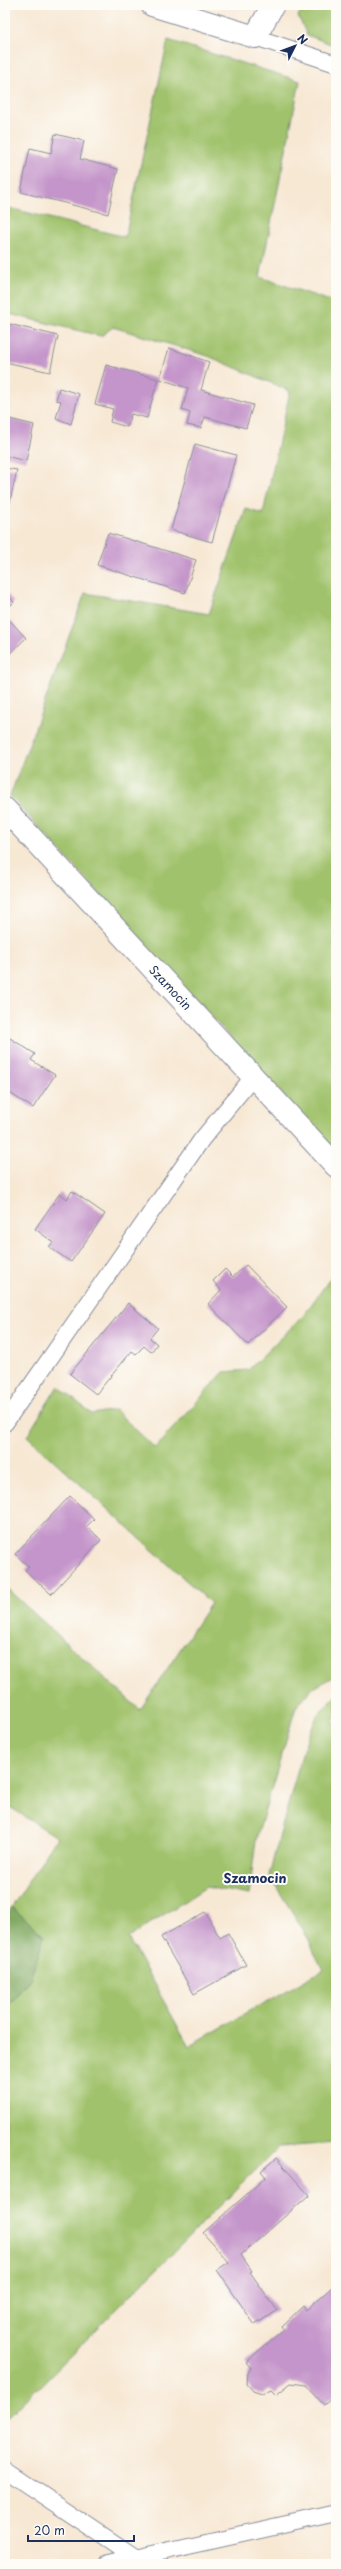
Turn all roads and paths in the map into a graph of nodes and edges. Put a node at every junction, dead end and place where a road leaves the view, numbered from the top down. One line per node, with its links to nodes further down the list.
1 (152, 5): 3 (street)
2 (273, 5): 3 (street)
3 (255, 36): 4 (lane)
4 (336, 64)
5 (5, 809): 6 (street, Szamocin)
6 (253, 1077): 7 (street, Szamocin); 8 (lane)
7 (336, 1166)
8 (5, 1423)
9 (5, 2470): 11 (lane)
10 (336, 2513): 11 (lane)
11 (138, 2559): 12 (lane)
12 (108, 2564)

